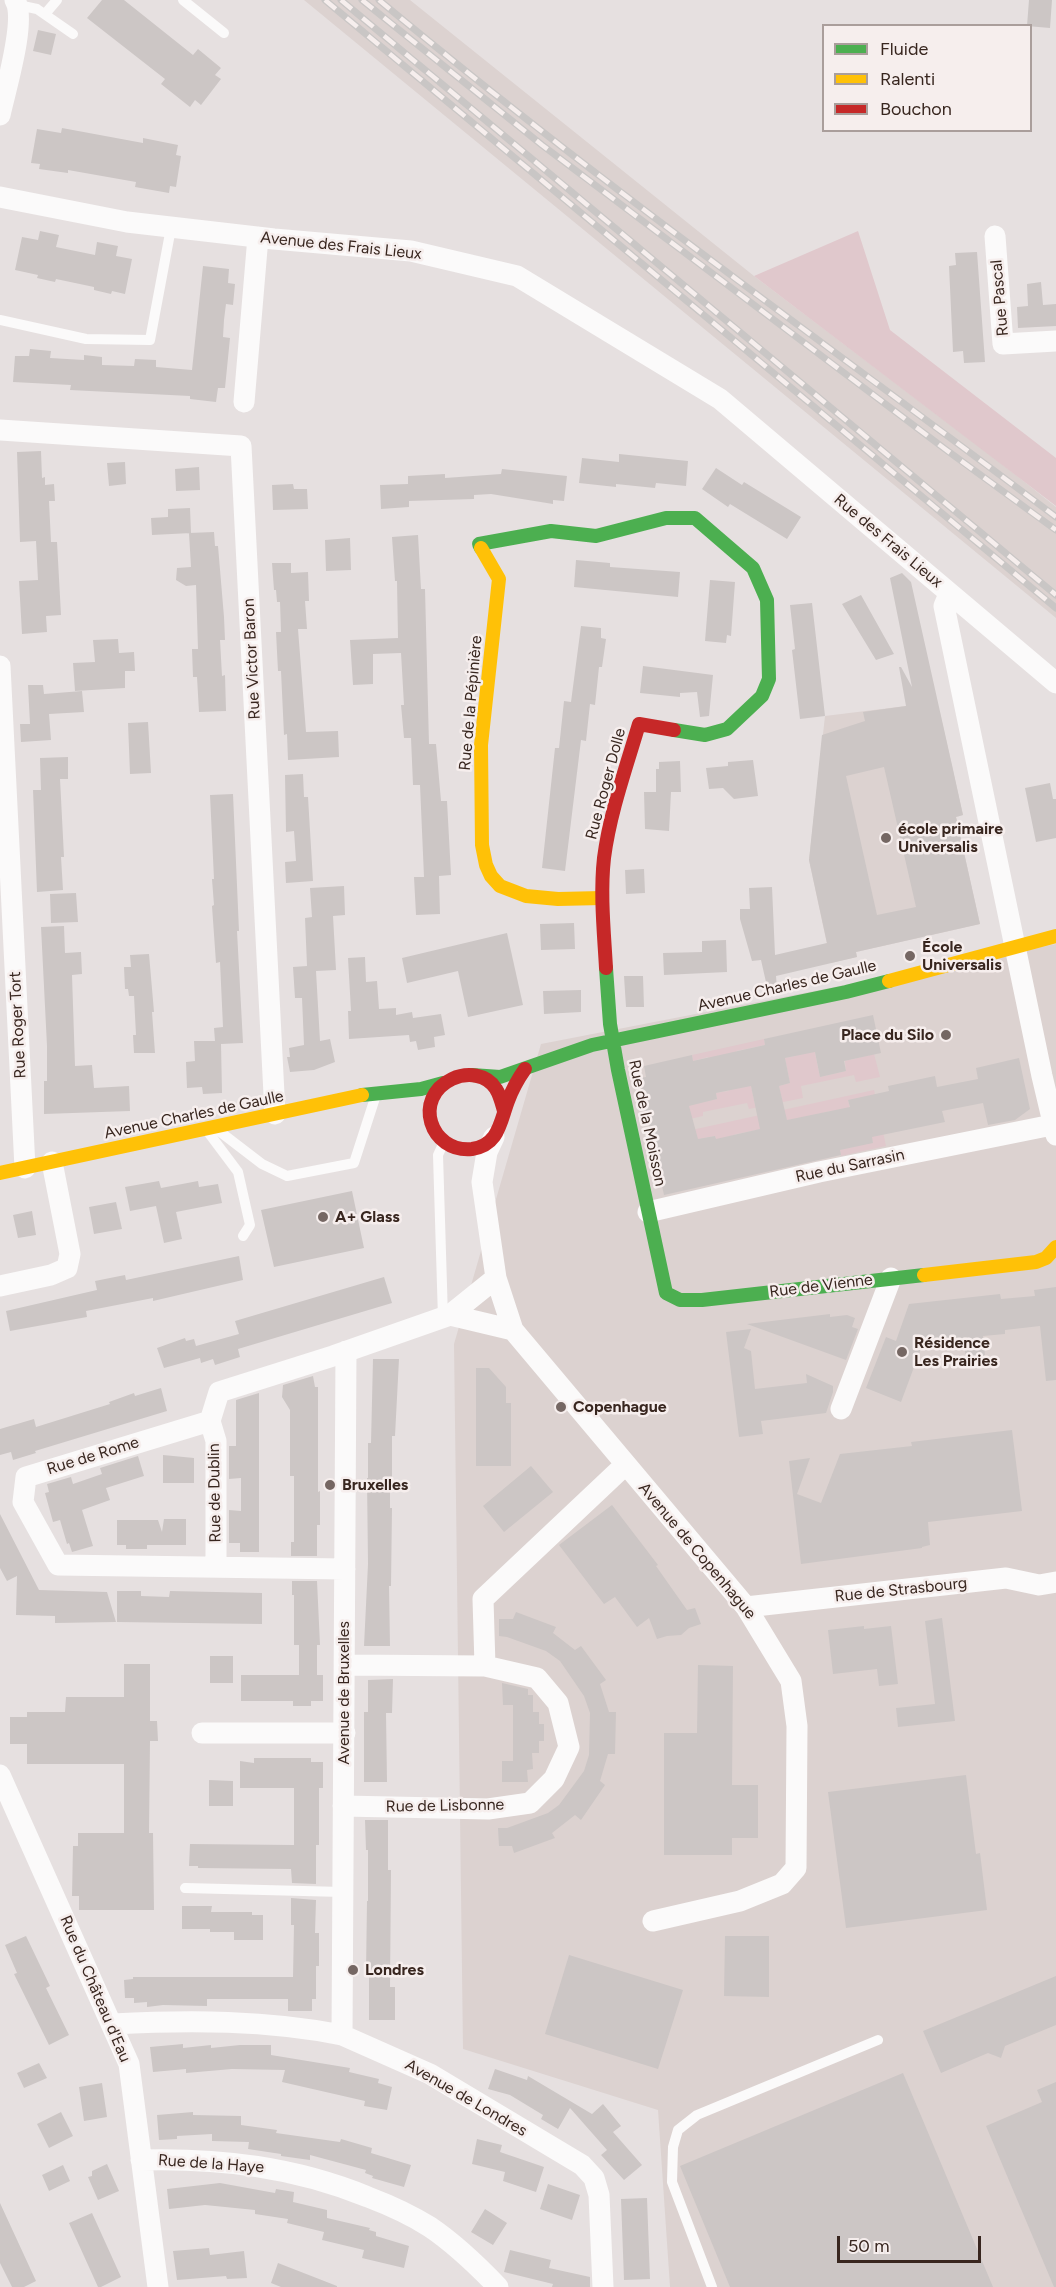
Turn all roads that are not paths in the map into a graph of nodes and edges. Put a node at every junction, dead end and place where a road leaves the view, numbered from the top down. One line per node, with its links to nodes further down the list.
1 (57, 0): 4 (lane)
2 (183, 0): 5 (lane)
3 (17, 3): 4 (lane); 7 (street)
4 (45, 14): 6 (lane)
5 (224, 33)
6 (73, 34)
7 (0, 115)
8 (0, 196): 9 (street, Avenue des Frais Lieux)
9 (171, 228): 11 (street, Avenue des Frais Lieux); 12 (lane)
10 (995, 236): 13 (street, Rue Pascal)
11 (258, 237): 14 (street, Avenue des Frais Lieux); 15 (street)
12 (0, 320)
13 (1056, 341)
14 (720, 399): 18 (street, Rue des Frais Lieux)
15 (244, 402)
16 (0, 430): 32 (street, Rue Victor Baron)
17 (530, 535): 21 (street, Rue de la Pépinière); 21 (street, Rue Roger Dolle)
18 (949, 594): 20 (street, Rue des Frais Lieux); 23 (street)
19 (0, 666): 39 (street, Rue Roger Tort)
20 (1056, 683)
21 (602, 898): 24 (street, Rue Roger Dolle)
22 (1056, 936): 23 (street, Avenue Charles de Gaulle)
23 (1015, 945): 24 (street, Avenue Charles de Gaulle); 26 (street)
24 (613, 1041): 25 (street, Avenue Charles de Gaulle); 42 (street, Rue de la Moisson)
25 (525, 1069): 27 (street, Avenue Charles de Gaulle); 31 (street)
26 (1049, 1074): 35 (street)
27 (472, 1075): 28 (street); 31 (street)
28 (443, 1083): 29 (street, Avenue Charles de Gaulle); 33 (street)
29 (395, 1092): 30 (street, Avenue Charles de Gaulle); 33 (street)
30 (377, 1093): 32 (street, Avenue Charles de Gaulle); 34 (lane)
31 (504, 1111): 36 (street)
32 (275, 1114): 34 (street, Avenue Charles de Gaulle)
33 (432, 1126): 37 (street)
34 (211, 1128): 38 (street, Avenue Charles de Gaulle); 43 (lane)
35 (1054, 1130): 42 (street, Rue du Sarrasin)
36 (494, 1137): 37 (street); 41 (street)
37 (449, 1144): 41 (street); 48 (lane)
38 (52, 1162): 39 (street, Avenue Charles de Gaulle); 47 (street)
39 (25, 1168): 40 (street, Avenue Charles de Gaulle)
40 (0, 1173)
41 (482, 1182): 45 (street)
42 (648, 1212): 46 (street, Rue de Vienne)
43 (243, 1236)
44 (1056, 1246): 46 (street, Rue de Vienne)
45 (496, 1278): 48 (street); 49 (street)
46 (891, 1278): 51 (street)
47 (0, 1286)
48 (446, 1317): 49 (street); 50 (street)
49 (513, 1330): 53 (street, Avenue de Copenhague)
50 (346, 1351): 52 (street); 55 (street, Avenue de Bruxelles)
51 (841, 1408)
52 (210, 1421): 54 (street, Rue de Dublin); 54 (street, Rue de Rome)
53 (625, 1465): 57 (street, Avenue de Copenhague); 59 (street)
54 (216, 1566): 55 (street, Rue de Rome)
55 (345, 1569): 58 (street, Avenue de Bruxelles)
56 (1056, 1582): 57 (street, Rue de Strasbourg)
57 (746, 1607): 66 (street, Avenue de Copenhague)
58 (345, 1665): 59 (street, Rue de Lisbonne); 61 (street, Avenue de Bruxelles)
59 (486, 1666): 63 (street, Rue de Lisbonne)
60 (202, 1733): 61 (street)
61 (345, 1733): 63 (street, Avenue de Bruxelles)
62 (0, 1774): 67 (street, Rue du Château d'Eau)
63 (343, 1806): 65 (street, Avenue de Bruxelles)
64 (185, 1888): 65 (lane)
65 (343, 1892): 68 (street, Avenue de Bruxelles)
66 (653, 1921)
67 (113, 2024): 68 (street, Avenue de Londres); 70 (street, Rue du Château d'Eau)
68 (342, 2035): 73 (street, Avenue de Londres)
69 (878, 2040): 74 (lane)
70 (141, 2160): 71 (street, Rue du Château d'Eau); 72 (street, Rue de la Haye)
71 (158, 2287)
72 (498, 2287)
73 (603, 2287)
74 (712, 2287)

